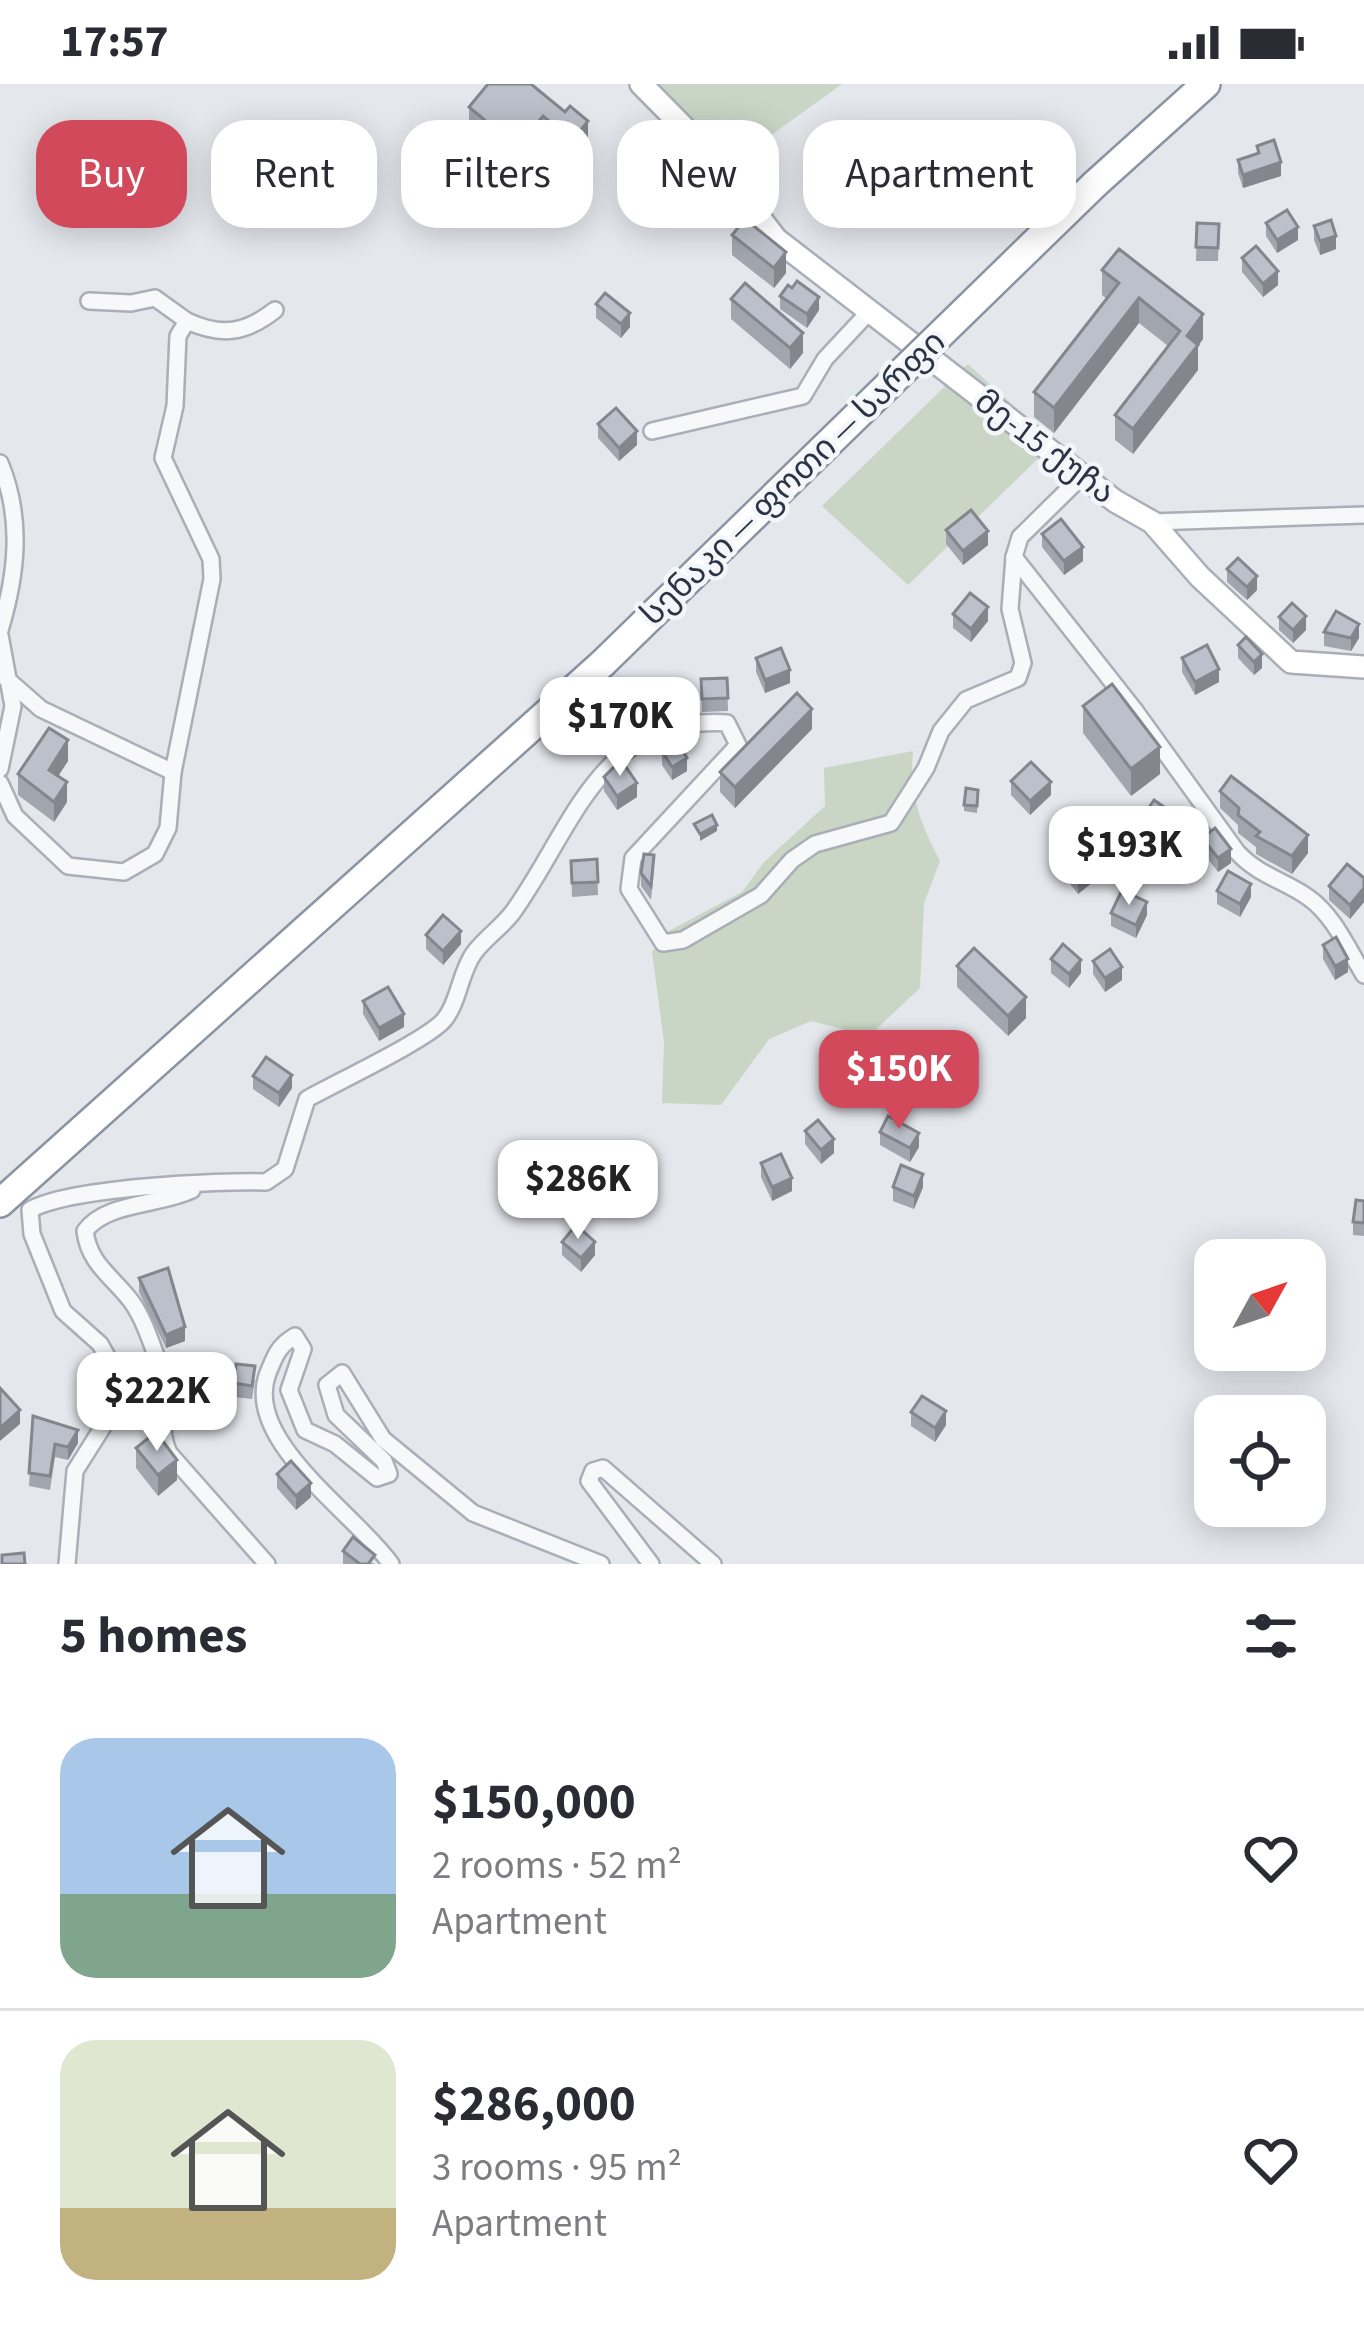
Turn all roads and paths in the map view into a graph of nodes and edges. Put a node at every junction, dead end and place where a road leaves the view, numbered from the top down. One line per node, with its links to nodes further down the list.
1 (641, 84): 5 (street, მე-15 ქუჩა)
2 (1206, 84): 21 (highway, სენაკი — ფოთი — სარფი, bridge)
3 (89, 301): 6 (street)
4 (275, 310): 6 (street)
5 (868, 313): 7 (street); 9 (street, მე-15 ქუჩა)
6 (187, 321): 17 (street)
7 (652, 431)
8 (0, 463): 13 (street)
9 (1082, 476): 11 (street, მე-15 ქუჩა); 12 (street)
10 (1364, 515): 11 (street)
11 (1152, 522): 14 (street, მე-15 ქუჩა)
12 (1013, 557): 19 (street); 20 (street)
13 (0, 632): 15 (street)
14 (1364, 667)
15 (4, 677): 16 (street); 17 (street)
16 (0, 769)
17 (173, 772): 18 (street)
18 (0, 783)
19 (1364, 975)
20 (200, 1186): 22 (street); 23 (street)
21 (0, 1203)
22 (67, 1564)
23 (267, 1564)
24 (391, 1564): 25 (street)
25 (601, 1564)
26 (651, 1564): 27 (street)
27 (713, 1564)

